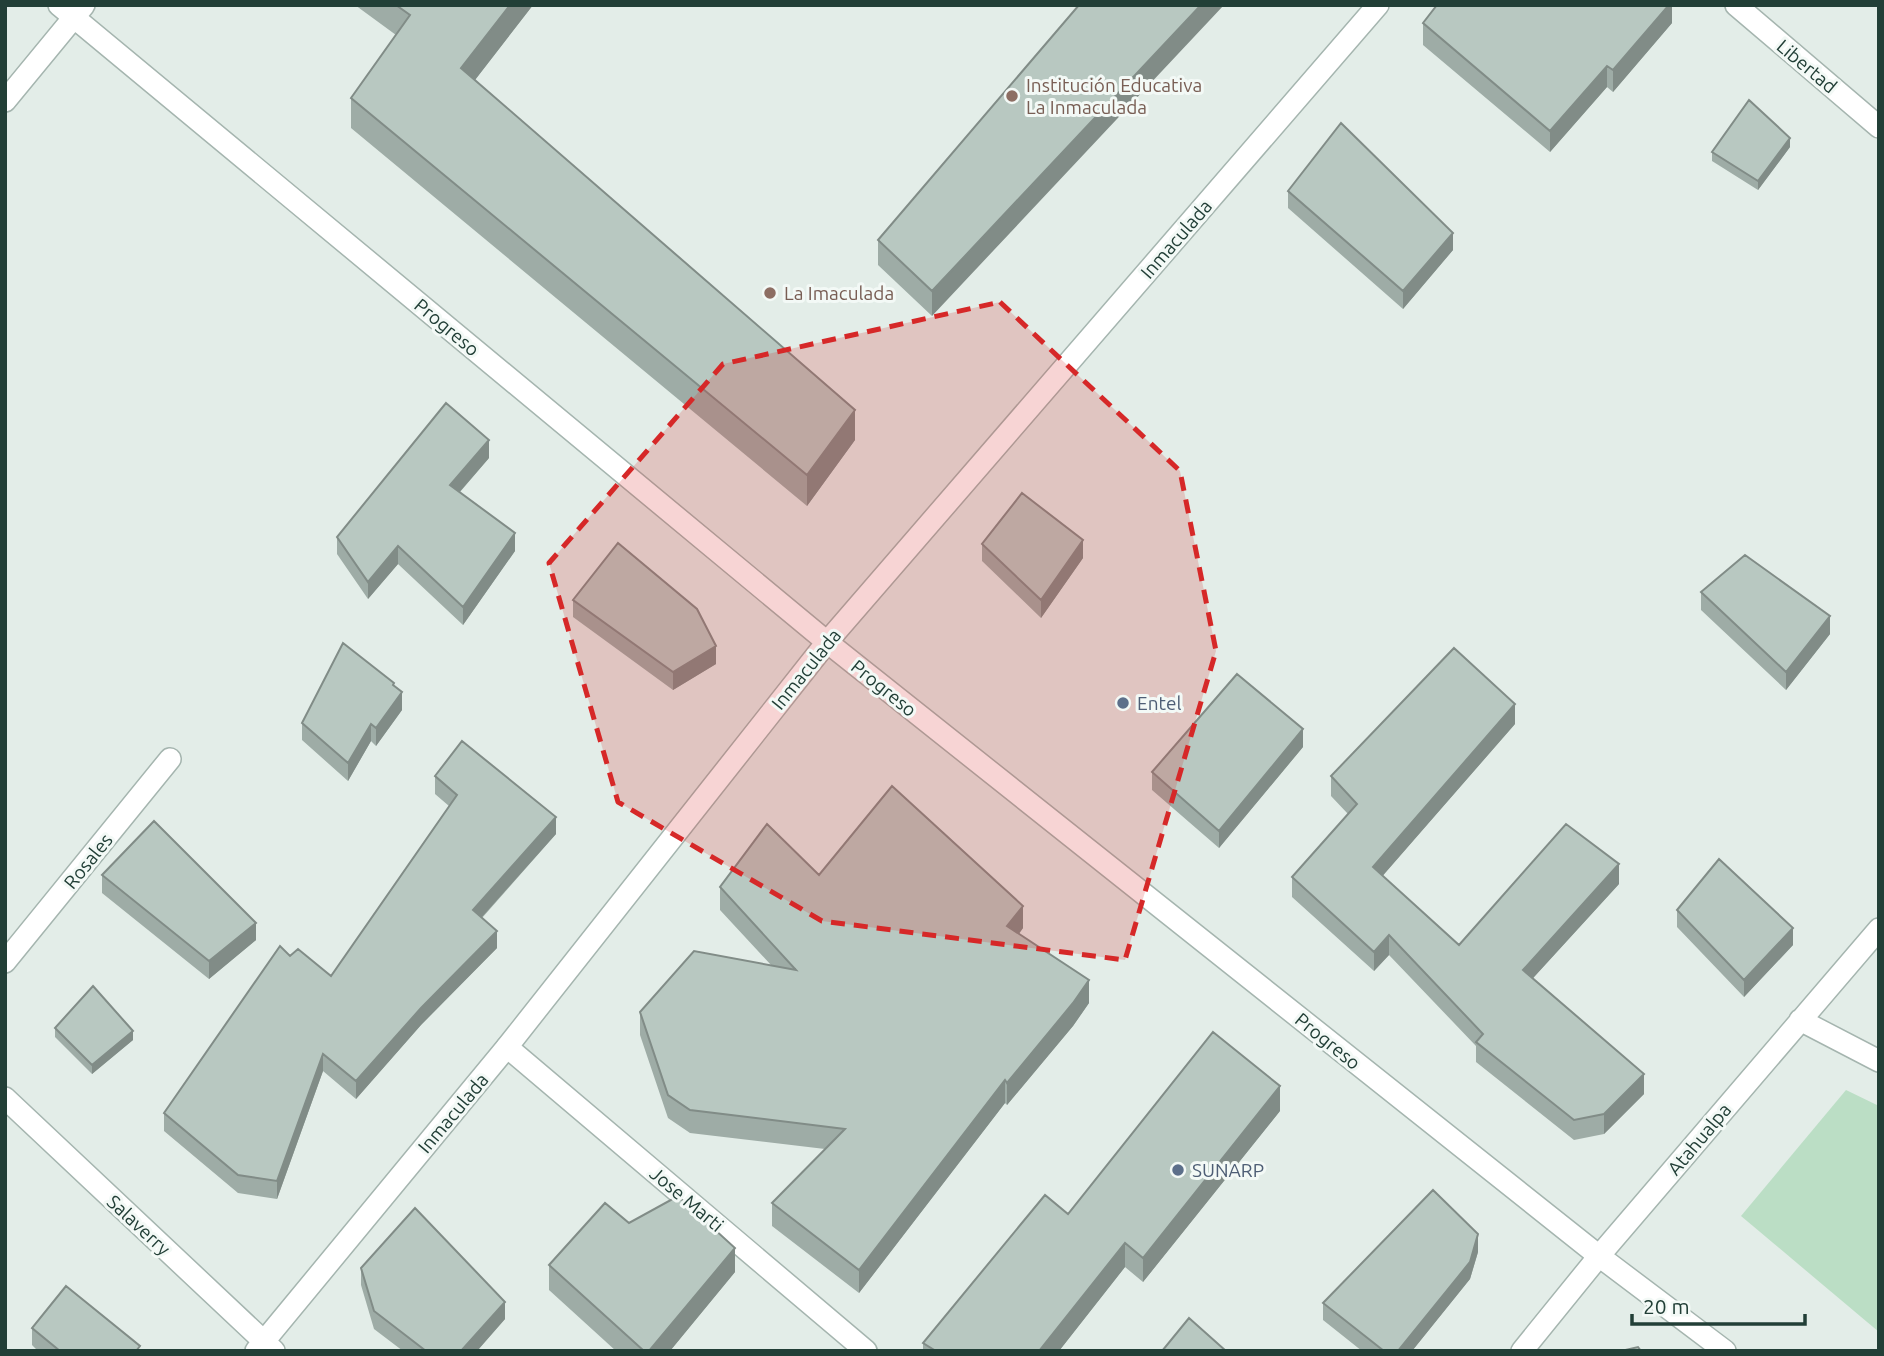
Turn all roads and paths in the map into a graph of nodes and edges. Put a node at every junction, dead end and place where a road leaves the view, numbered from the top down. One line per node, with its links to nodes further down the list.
1 (1378, 5): 6 (street, Inmaculada)
2 (1736, 5): 5 (street, Libertad)
3 (72, 9): 4 (street); 6 (street, Progreso)
4 (5, 101)
5 (1879, 127)
6 (827, 642): 11 (street, Inmaculada); 14 (street, Progreso)
7 (170, 759): 9 (street, Rosales)
8 (1879, 929): 10 (street, Atahualpa)
9 (5, 962)
10 (1800, 1020): 12 (street); 14 (street, Atahualpa)
11 (507, 1047): 15 (street, Inmaculada); 16 (street, Jose Marti)
12 (1879, 1061)
13 (5, 1098): 15 (street, Salaverry)
14 (1599, 1256): 17 (street, Atahualpa); 18 (street, Progreso)
15 (265, 1348)
16 (866, 1351)
17 (1522, 1351)
18 (1725, 1351)

